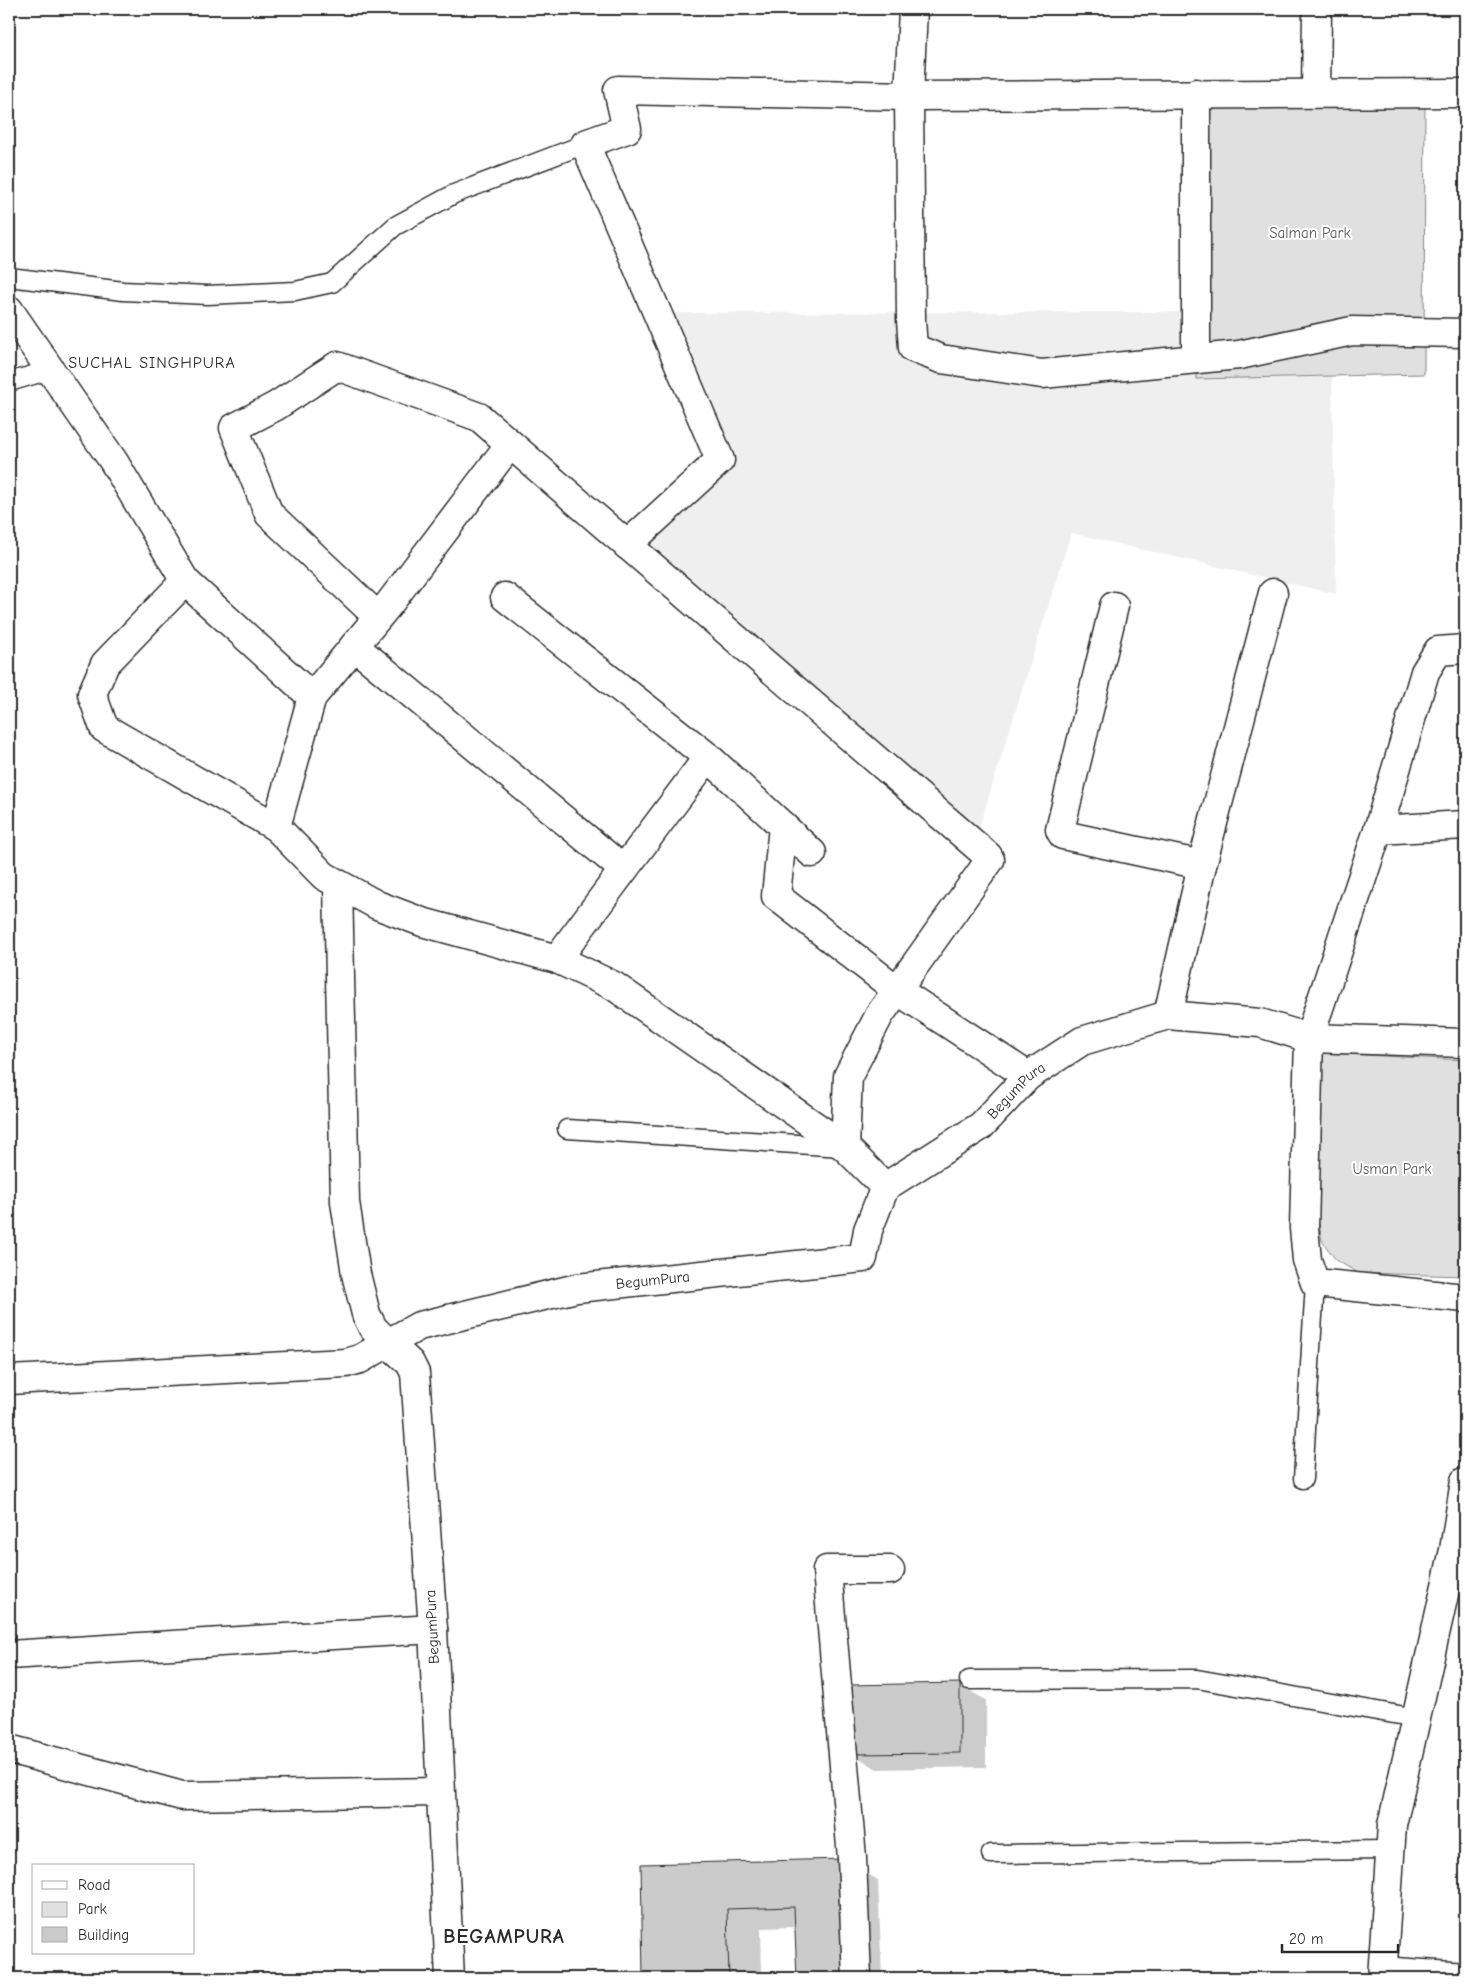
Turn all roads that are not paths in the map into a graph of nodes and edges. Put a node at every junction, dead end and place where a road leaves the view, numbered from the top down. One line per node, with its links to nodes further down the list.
1 (913, 9): 6 (street)
2 (1317, 9): 4 (street)
3 (1196, 93): 4 (street); 6 (street); 11 (street)
4 (1316, 93): 5 (street)
5 (1465, 93)
6 (910, 96): 7 (street); 11 (street)
7 (585, 144): 8 (lane); 15 (street)
8 (9, 277)
9 (9, 310): 12 (street)
10 (1465, 333): 11 (street)
11 (1196, 360)
12 (50, 370): 13 (lane); 16 (street)
13 (9, 382)
14 (510, 444): 15 (street); 20 (street); 20 (street)
15 (627, 545): 34 (street)
16 (185, 581): 23 (street); 27 (street)
17 (1273, 593): 30 (street)
18 (505, 597): 24 (street)
19 (1114, 606): 30 (street)
20 (378, 617): 21 (street)
21 (354, 646): 23 (street); 31 (street)
22 (1465, 649): 28 (street)
23 (312, 697): 27 (street)
24 (708, 757): 26 (street); 31 (street)
25 (1465, 825): 28 (street)
26 (783, 826): 29 (street); 34 (street)
27 (276, 827): 32 (street)
28 (1378, 830): 36 (street)
29 (812, 853)
30 (1202, 865): 35 (street)
31 (623, 869): 33 (street)
32 (338, 885): 33 (street); 44 (street)
33 (557, 959): 40 (street)
34 (897, 990): 38 (street); 40 (street)
35 (1168, 1015): 36 (street, BegumPura); 38 (street, BegumPura)
36 (1309, 1038): 37 (street, BegumPura); 42 (street)
37 (1465, 1043)
38 (1028, 1076): 41 (street, BegumPura)
39 (567, 1129): 40 (lane)
40 (844, 1147): 41 (street)
41 (885, 1187): 44 (street, BegumPura)
42 (1315, 1283): 43 (street); 46 (lane)
43 (1465, 1298)
44 (388, 1343): 45 (street); 50 (street, BegumPura)
45 (9, 1380)
46 (1302, 1479)
47 (1465, 1481): 48 (street)
48 (1460, 1551): 53 (street)
49 (890, 1570): 61 (street)
50 (433, 1629): 51 (street); 55 (street, BegumPura)
51 (9, 1655)
52 (970, 1680): 53 (lane)
53 (1416, 1718): 56 (street)
54 (9, 1749): 55 (street)
55 (439, 1792): 60 (street, BegumPura)
56 (1390, 1850): 57 (lane); 58 (street)
57 (991, 1854)
58 (1382, 1972): 59 (lane)
59 (1465, 1972)
60 (450, 1978)
61 (857, 1978)

